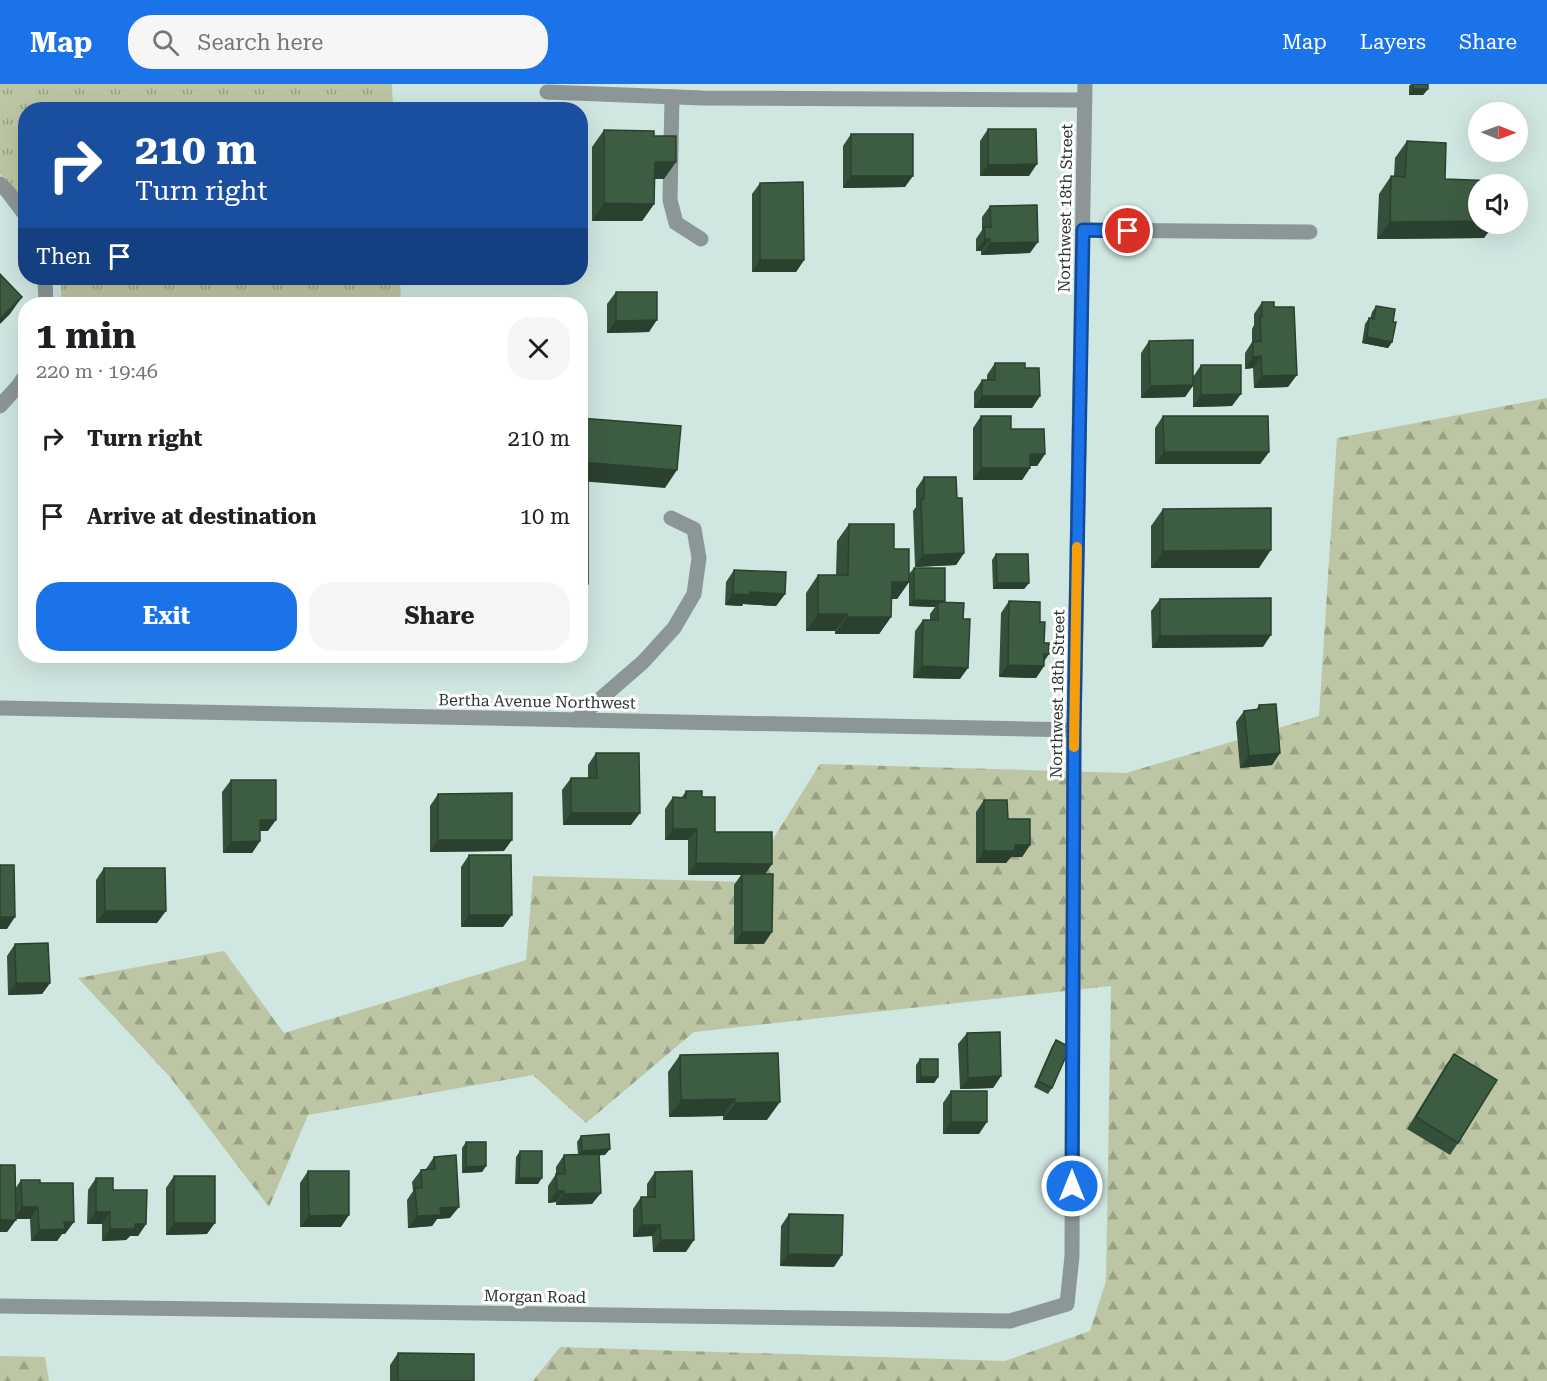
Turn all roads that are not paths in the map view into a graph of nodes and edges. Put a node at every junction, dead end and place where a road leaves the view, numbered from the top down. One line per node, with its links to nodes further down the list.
1 (1085, 84): 5 (street, Northwest 18th Street)
2 (591, 89): 3 (street); 4 (street)
3 (547, 92)
4 (672, 97): 5 (street); 10 (street)
5 (1085, 100): 8 (street, Northwest 18th Street)
6 (0, 183): 7 (street)
7 (18, 206)
8 (1083, 230): 9 (street); 16 (street, Northwest 18th Street)
9 (1310, 232)
10 (701, 239)
11 (18, 386): 12 (street)
12 (0, 406)
13 (672, 518): 15 (street)
14 (0, 708): 15 (street, Bertha Avenue Northwest)
15 (576, 720): 16 (street, Bertha Avenue Northwest)
16 (1074, 730): 17 (street, Northwest 18th Street)
17 (1067, 1304): 18 (street, Morgan Road)
18 (0, 1306)

